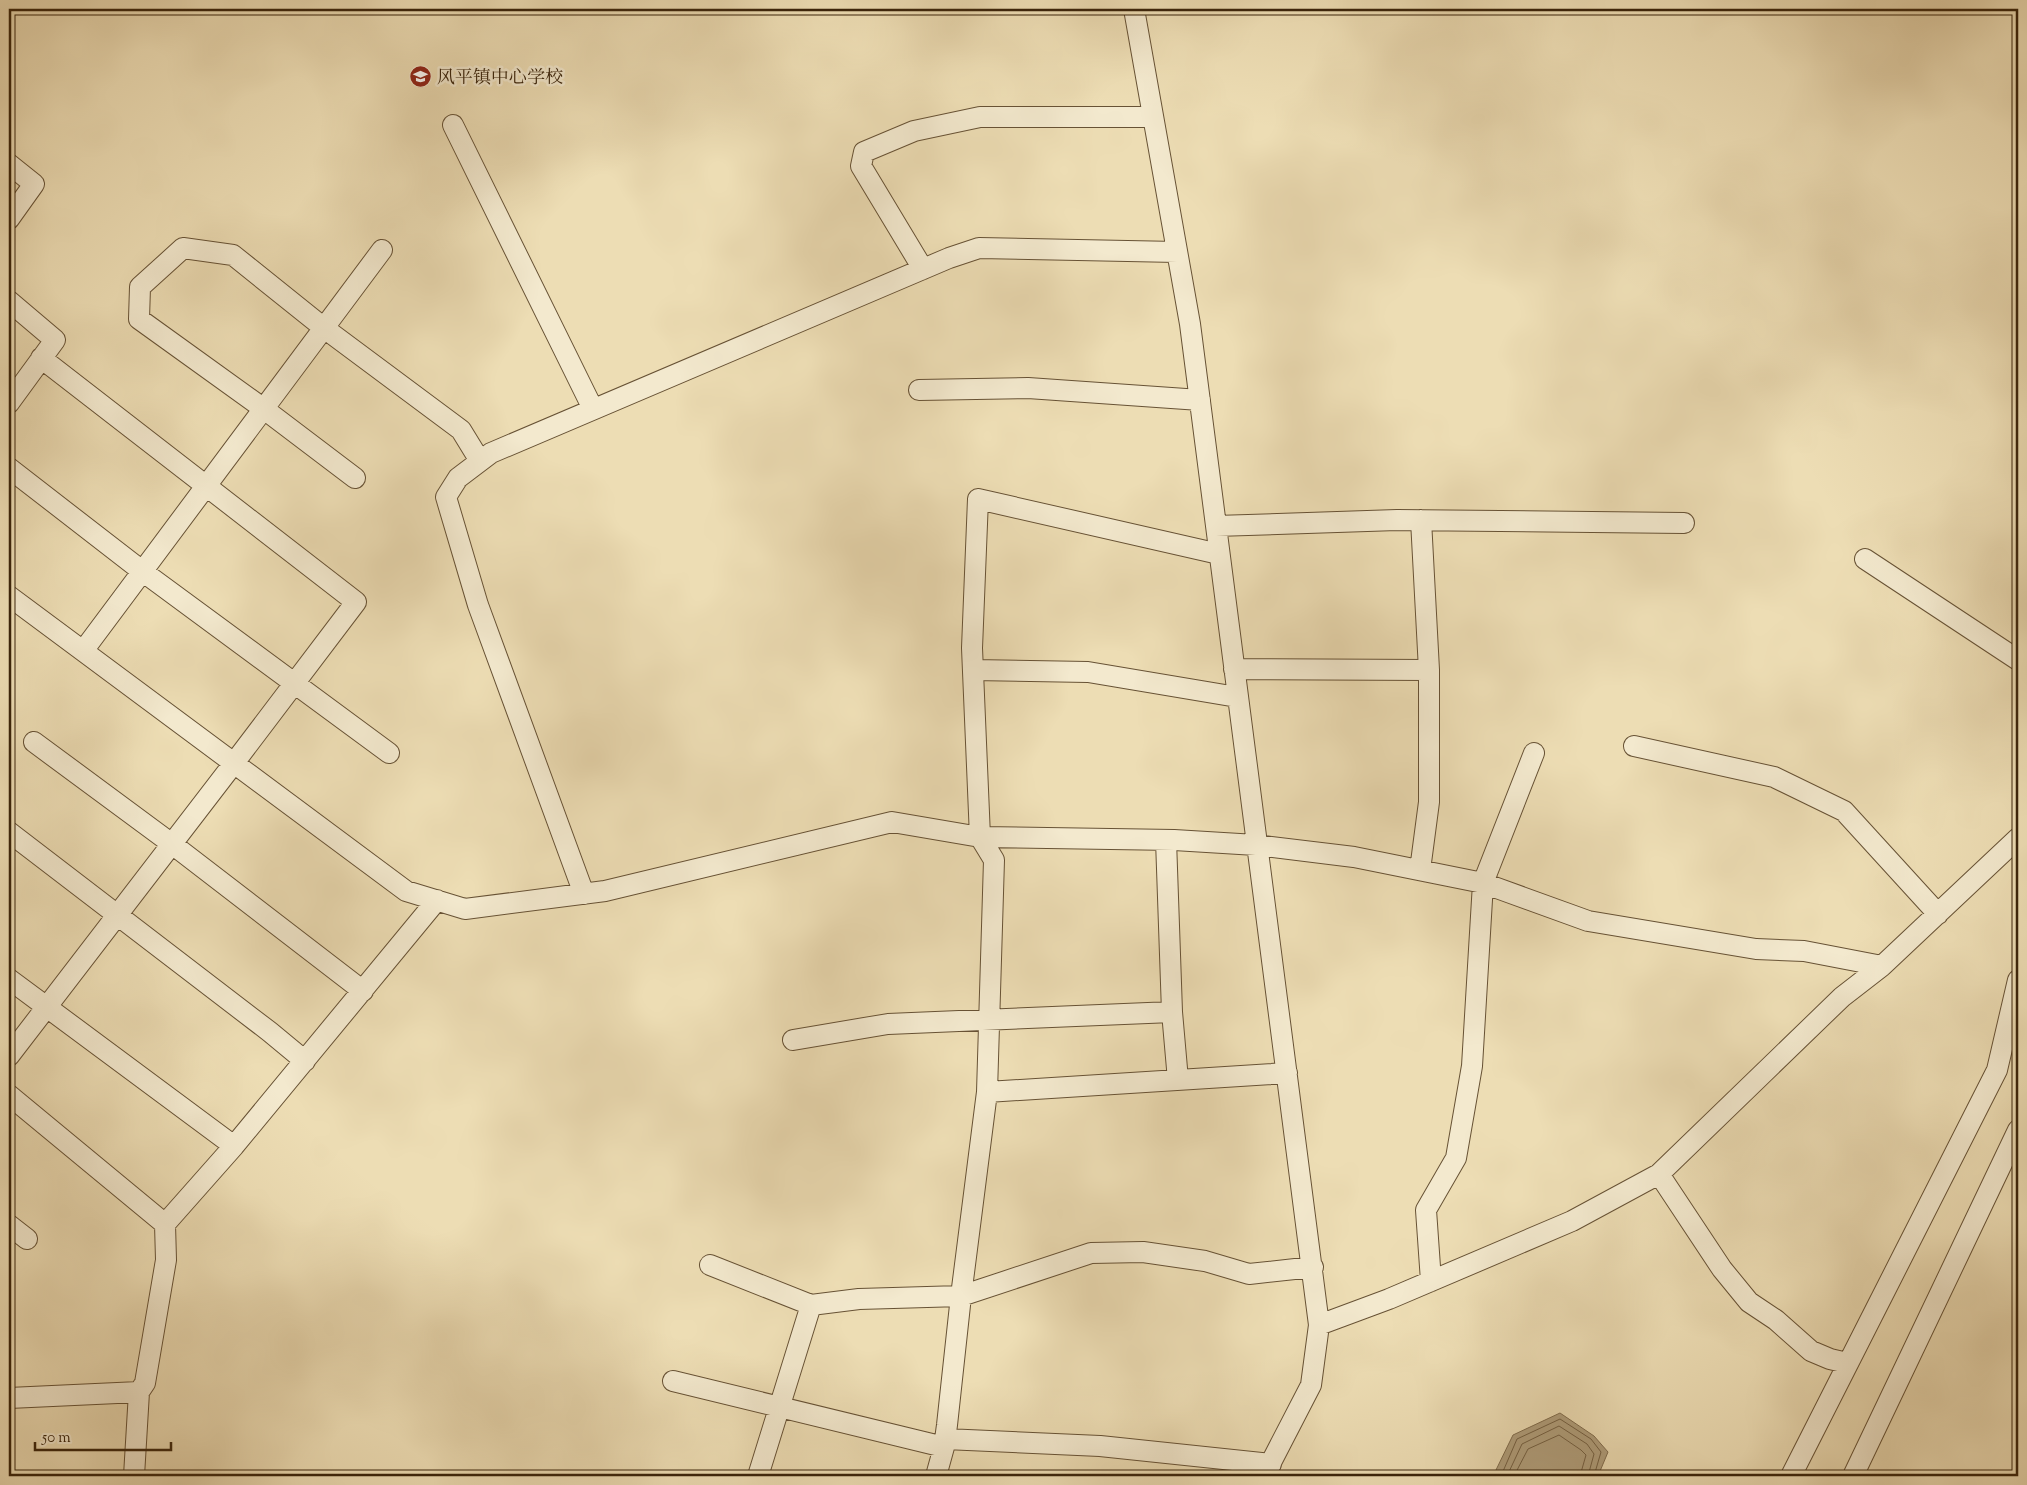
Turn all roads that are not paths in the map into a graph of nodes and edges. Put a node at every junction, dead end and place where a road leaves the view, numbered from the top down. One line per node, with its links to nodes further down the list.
1 (1134, 9): 2 (street)
2 (1153, 117): 7 (street); 8 (street)
3 (453, 125): 16 (street)
4 (9, 164): 5 (street)
5 (9, 219)
6 (382, 250): 10 (street)
7 (1177, 252): 8 (street); 13 (street)
8 (923, 269): 16 (street)
9 (9, 301): 11 (street)
10 (324, 328): 15 (street); 15 (street); 17 (street)
11 (41, 358): 14 (street); 20 (street)
12 (919, 390): 13 (street)
13 (1200, 400): 23 (street)
14 (9, 404)
15 (264, 409): 19 (street); 20 (street)
16 (593, 409): 17 (street)
17 (480, 461): 50 (street)
18 (9, 468): 26 (street)
19 (355, 478)
20 (206, 486): 26 (street); 33 (street)
21 (1421, 520): 22 (street); 23 (street); 32 (street)
22 (1684, 523)
23 (1216, 526): 24 (street)
24 (1219, 554): 30 (street); 31 (street)
25 (1865, 559): 29 (street)
26 (142, 571): 28 (street); 33 (street)
27 (9, 596): 28 (street)
28 (83, 650): 39 (street)
29 (2018, 660)
30 (1234, 669): 32 (street); 34 (street)
31 (973, 670): 34 (street); 41 (street)
32 (1429, 670): 48 (street)
33 (295, 684): 37 (street); 39 (street)
34 (1237, 697): 46 (street)
35 (34, 742): 45 (street)
36 (1634, 746): 52 (street)
37 (389, 753)
38 (1534, 753): 49 (street)
39 (234, 763): 45 (street); 51 (street)
40 (9, 832): 53 (street)
41 (980, 837): 42 (street); 47 (street); 50 (street)
42 (1027, 838): 44 (street); 47 (street)
43 (2018, 838): 52 (street)
44 (1166, 840): 46 (street); 59 (street)
45 (172, 844): 53 (street); 57 (street)
46 (1256, 845): 48 (street); 64 (street)
47 (994, 860): 60 (street)
48 (1420, 870): 49 (street)
49 (1483, 883): 54 (street); 76 (street)
50 (584, 894): 51 (street)
51 (437, 900): 57 (street)
52 (1938, 914): 54 (street)
53 (118, 916): 58 (street); 63 (street)
54 (1882, 966): 70 (street)
55 (9, 979): 58 (street)
56 (2018, 980): 80 (street)
57 (363, 991): 63 (street)
58 (47, 1007): 62 (street); 69 (street)
59 (1172, 1012): 60 (street); 65 (street)
60 (990, 1020): 61 (street); 66 (street)
61 (793, 1040)
62 (9, 1056)
63 (305, 1061): 69 (street)
64 (1287, 1073): 65 (street); 75 (street)
65 (1178, 1080): 66 (street)
66 (988, 1092): 77 (street)
67 (9, 1095): 72 (street)
68 (2018, 1130): 91 (street)
69 (234, 1146): 72 (street)
70 (1658, 1174): 76 (street); 80 (street)
71 (9, 1224): 73 (street)
72 (165, 1224): 82 (street)
73 (27, 1239)
74 (710, 1265): 78 (street)
75 (1313, 1268): 77 (street); 79 (street)
76 (1431, 1281): 79 (street)
77 (961, 1296): 78 (street); 85 (street)
78 (811, 1305): 84 (street)
79 (1319, 1325): 86 (street)
80 (1847, 1363): 90 (street)
81 (673, 1381): 84 (street)
82 (139, 1392): 83 (street); 87 (street)
83 (9, 1398)
84 (780, 1407): 85 (street); 88 (street)
85 (945, 1443): 86 (street); 89 (street)
86 (1268, 1470)
87 (134, 1476)
88 (758, 1476)
89 (936, 1476)
90 (1791, 1476)
91 (1853, 1476)

